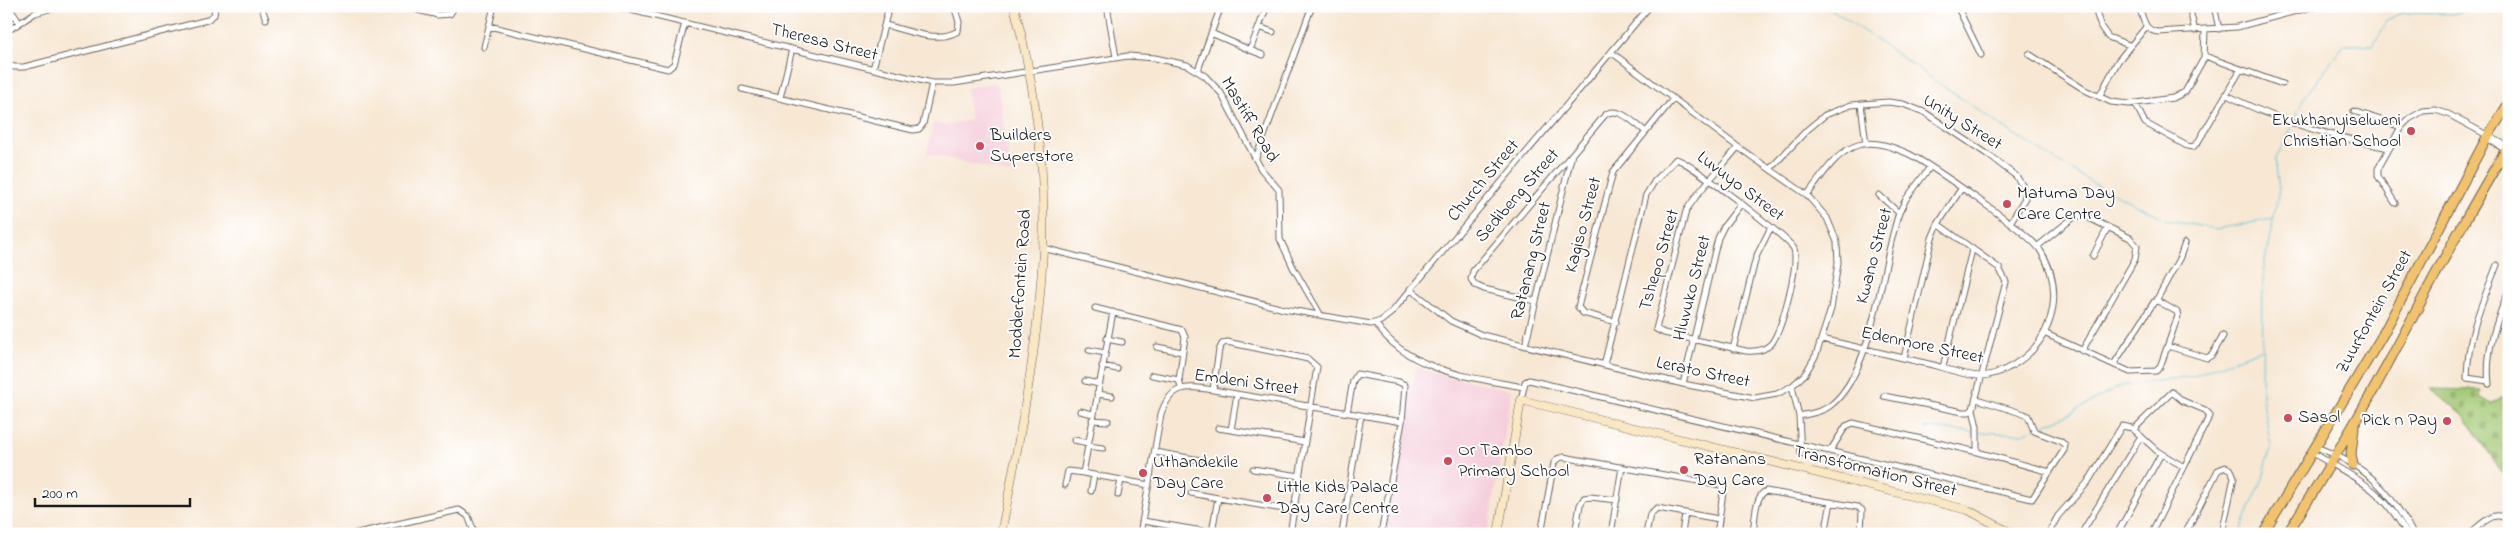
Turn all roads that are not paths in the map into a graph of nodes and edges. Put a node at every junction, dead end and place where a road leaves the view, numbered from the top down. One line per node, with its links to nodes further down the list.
1 (8, 6): 26 (street)
2 (60, 6): 23 (street)
3 (215, 6): 48 (street)
4 (261, 6): 25 (street)
5 (402, 6): 6 (street)
6 (455, 6)
7 (494, 6): 29 (street)
8 (614, 6): 24 (street, Theresa Street)
9 (889, 6): 28 (street)
10 (954, 6): 28 (street)
11 (1014, 6): 51 (street, Modderfontein Road)
12 (1107, 6): 47 (street)
13 (1221, 6): 37 (street)
14 (1267, 6): 30 (street)
15 (1312, 6): 72 (street)
16 (1650, 6): 42 (street, Church Street)
17 (1958, 6): 45 (street)
18 (2094, 6): 38 (street)
19 (2139, 6): 31 (street)
20 (2189, 6): 34 (street)
21 (2214, 6): 32 (street)
22 (2315, 6): 32 (street)
23 (46, 8): 26 (street)
24 (634, 9): 27 (street, Theresa Street)
25 (266, 19)
26 (19, 22): 35 (street)
27 (685, 23): 29 (street); 40 (street, Theresa Street)
28 (885, 25): 49 (street)
29 (489, 26): 39 (street)
30 (1259, 27): 36 (street); 41 (street)
31 (2146, 27): 34 (street); 38 (street)
32 (2220, 29): 33 (street)
33 (2205, 30): 34 (street); 46 (street)
34 (2195, 31)
35 (6, 32)
36 (1273, 32)
37 (1211, 33): 41 (street); 52 (street)
38 (2129, 45): 58 (street)
39 (484, 47)
40 (792, 49): 49 (street, Theresa Street); 57 (street)
41 (1250, 50): 44 (street)
42 (1611, 52): 59 (street, Lerato Street); 92 (street, Church Street)
43 (2029, 54): 58 (street)
44 (1263, 55)
45 (1981, 55)
46 (2205, 56): 50 (street); 60 (street)
47 (1116, 57): 51 (street, Mastiff Road); 52 (street, Mastiff Road)
48 (6, 63)
49 (874, 69): 53 (street, Theresa Street)
50 (2241, 69): 54 (street); 56 (street)
51 (1030, 70): 53 (street, Theresa Street); 88 (street, Modderfontein Road)
52 (1198, 70): 72 (street, Mastiff Road)
53 (932, 83): 57 (street)
54 (2282, 84)
55 (742, 89): 57 (street)
56 (2227, 95): 60 (street); 69 (street)
57 (780, 98)
58 (2099, 98): 60 (street)
59 (1673, 99): 65 (street, Kagiso Street); 68 (street, Lerato Street)
60 (2135, 103)
61 (2509, 103): 66 (main road, Zuurfontein Street)
62 (1860, 104): 67 (street); 74 (street, Unity Street); 82 (street, Unity Street)
63 (2354, 111): 64 (street)
64 (2401, 128): 66 (street); 69 (street)
65 (1645, 131): 71 (street, Sedibeng Street); 99 (street, Kagiso Street)
66 (2486, 137): 70 (street); 157 (main road, Zuurfontein Street)
67 (1866, 144): 73 (street, Edenmore Street); 77 (street)
68 (1738, 147): 74 (street, Lerato Street); 75 (street, Tshepo Street)
69 (2389, 148): 79 (street)
70 (2508, 148): 145 (main road, Zuurfontein Street)
71 (1572, 154): 94 (street, Ratanang Street); 94 (street, Sedibeng Street)
72 (1256, 158): 98 (street, Mastiff Road)
73 (1930, 167): 76 (street, Edenmore Street); 81 (street, Kwano Street)
74 (1770, 169): 77 (street, Lerato Street)
75 (1710, 181): 80 (street, Luvuyo Street); 99 (street, Luvuyo Street); 105 (street, Tshepo Street)
76 (1961, 188): 82 (street, Edenmore Street); 83 (street)
77 (1807, 195): 104 (street, Lerato Street)
78 (1879, 195): 81 (street)
79 (2394, 203)
80 (1741, 204): 84 (street, Luvuyo Street); 105 (street, Hluvuko Street)
81 (1899, 213): 111 (street, Kwano Street)
82 (2010, 223): 87 (street, Edenmore Street)
83 (1938, 224): 89 (street); 116 (street)
84 (1771, 226): 110 (street); 110 (street, Luvuyo Street)
85 (2108, 226): 87 (street); 90 (street); 113 (street)
86 (2185, 242): 95 (street)
87 (2038, 246): 101 (street, Edenmore Street)
88 (1043, 248): 98 (street); 193 (street, Modderfontein Road)
89 (1972, 250): 120 (street); 123 (street)
90 (2093, 256)
91 (2497, 265): 93 (street)
92 (1410, 289): 100 (street, Church Street); 107 (street, Lerato Street)
93 (2509, 289)
94 (1536, 301): 107 (street, Ratanang Street)
95 (2156, 301): 108 (street); 117 (street)
96 (1095, 308): 97 (street)
97 (1112, 312): 103 (street); 114 (street)
98 (1320, 314): 100 (street)
99 (1616, 322): 118 (street, Luvuyo Street)
100 (1376, 324): 128 (street)
101 (2044, 333): 113 (street); 123 (street, Edenmore Street)
102 (2223, 336): 108 (street)
103 (1107, 339): 106 (street); 115 (street)
104 (1822, 339): 111 (street, Edenmore Street); 129 (street, Lerato Street)
105 (1694, 340): 110 (street, Luvuyo Street); 127 (street, Hluvuko Street)
106 (1122, 342)
107 (1525, 346): 118 (street, Lerato Street)
108 (2168, 346): 117 (street)
109 (1157, 347): 114 (street)
110 (1733, 349)
111 (1865, 349): 116 (street, Edenmore Street); 143 (street, Kwano Street)
112 (1089, 350): 115 (street)
113 (2082, 351): 117 (street)
114 (1182, 352): 124 (street)
115 (1104, 354): 119 (street)
116 (1904, 358): 120 (street, Edenmore Street)
117 (2114, 364)
118 (1604, 365): 127 (street, Lerato Street)
119 (1102, 366): 121 (street); 126 (street)
120 (1943, 368): 123 (street, Edenmore Street)
121 (1117, 369)
122 (1152, 375): 124 (street)
123 (1984, 376): 136 (street)
124 (1179, 380): 130 (street)
125 (1085, 382): 126 (street)
126 (1099, 384): 132 (street)
127 (1683, 384): 129 (street, Lerato Street)
128 (1524, 385): 137 (street); 154 (street)
129 (1792, 386): 143 (street)
130 (1181, 388): 131 (street, Emdeni Street); 159 (street, Emdeni Street)
131 (1213, 390): 133 (street, Emdeni Street); 138 (street)
132 (1097, 394): 134 (street); 144 (street)
133 (1237, 394): 138 (street, Emdeni Street); 150 (street)
134 (1112, 396)
135 (1884, 396): 139 (street)
136 (1977, 399): 139 (street); 170 (street)
137 (1521, 400): 199 (street); 211 (street, Transformation Street)
138 (1312, 407): 141 (street, Emdeni Street); 153 (street)
139 (1973, 409): 160 (street)
140 (1080, 411): 144 (street)
141 (1347, 413): 142 (street, Emdeni Street); 147 (street)
142 (1361, 415): 147 (street, Emdeni Street); 197 (street)
143 (1799, 416): 154 (street)
144 (1093, 417): 146 (street); 155 (street)
145 (2356, 418): 163 (main road, Zuurfontein Street); 166 (main road)
146 (1108, 421)
147 (1402, 422): 198 (street)
148 (1218, 428): 150 (street)
149 (2134, 429): 151 (street); 168 (street); 212 (street)
150 (1231, 430): 153 (street)
151 (2142, 436): 162 (street); 190 (street)
152 (1074, 440): 155 (street)
153 (1306, 442): 173 (street)
154 (1801, 444): 158 (street); 161 (street)
155 (1088, 445): 156 (street); 171 (street)
156 (1103, 448)
157 (2314, 450): 163 (street); 165 (street); 217 (main road, Zuurfontein Street)
158 (1830, 451): 160 (street); 170 (street)
159 (1155, 452): 164 (street); 175 (street, Emdeni Street)
160 (1978, 452): 170 (street)
161 (1801, 454)
162 (2161, 454): 168 (street); 213 (street)
163 (2336, 455): 165 (main road, Zuurfontein Street); 166 (street)
164 (1200, 460)
165 (2331, 464): 183 (street); 218 (main road, Zuurfontein Street)
166 (2353, 465): 183 (street)
167 (1622, 467): 181 (street); 186 (street); 200 (street)
168 (2184, 468): 214 (street)
169 (1253, 469): 173 (street)
170 (2050, 472)
171 (1083, 473): 172 (street); 176 (street)
172 (1094, 475): 174 (street); 177 (street)
173 (1300, 476): 184 (street)
174 (1121, 480): 175 (street); 179 (street)
175 (1149, 484): 187 (street, Emdeni Street)
176 (1065, 485)
177 (1091, 491)
178 (1191, 493): 180 (street)
179 (1118, 495)
180 (1218, 498): 184 (street); 189 (street)
181 (1617, 500): 201 (street); 202 (street)
182 (1831, 502): 206 (street); 209 (street); 210 (street)
183 (2394, 507): 219 (street); 220 (street)
184 (1294, 511): 196 (street)
185 (1685, 513): 186 (street); 203 (street); 204 (street)
186 (1719, 519): 205 (street)
187 (1143, 521): 189 (street); 194 (street, Emdeni Street)
188 (2509, 521): 221 (street)
189 (1212, 532): 195 (street)
190 (2083, 533)
191 (353, 534): 192 (street)
192 (475, 534)
193 (1002, 534)
194 (1140, 534)
195 (1220, 534)
196 (1290, 534)
197 (1342, 534)
198 (1381, 534)
199 (1498, 534)
200 (1541, 534)
201 (1575, 534)
202 (1611, 534)
203 (1646, 534)
204 (1682, 534)
205 (1717, 534)
206 (1752, 534)
207 (1792, 534): 208 (street)
208 (1810, 534)
209 (1825, 534)
210 (1861, 534)
211 (2013, 534)
212 (2048, 534)
213 (2117, 534)
214 (2151, 534)
215 (2185, 534): 216 (street)
216 (2222, 534)
217 (2263, 534)
218 (2287, 534)
219 (2407, 534)
220 (2413, 534)
221 (2469, 534)

